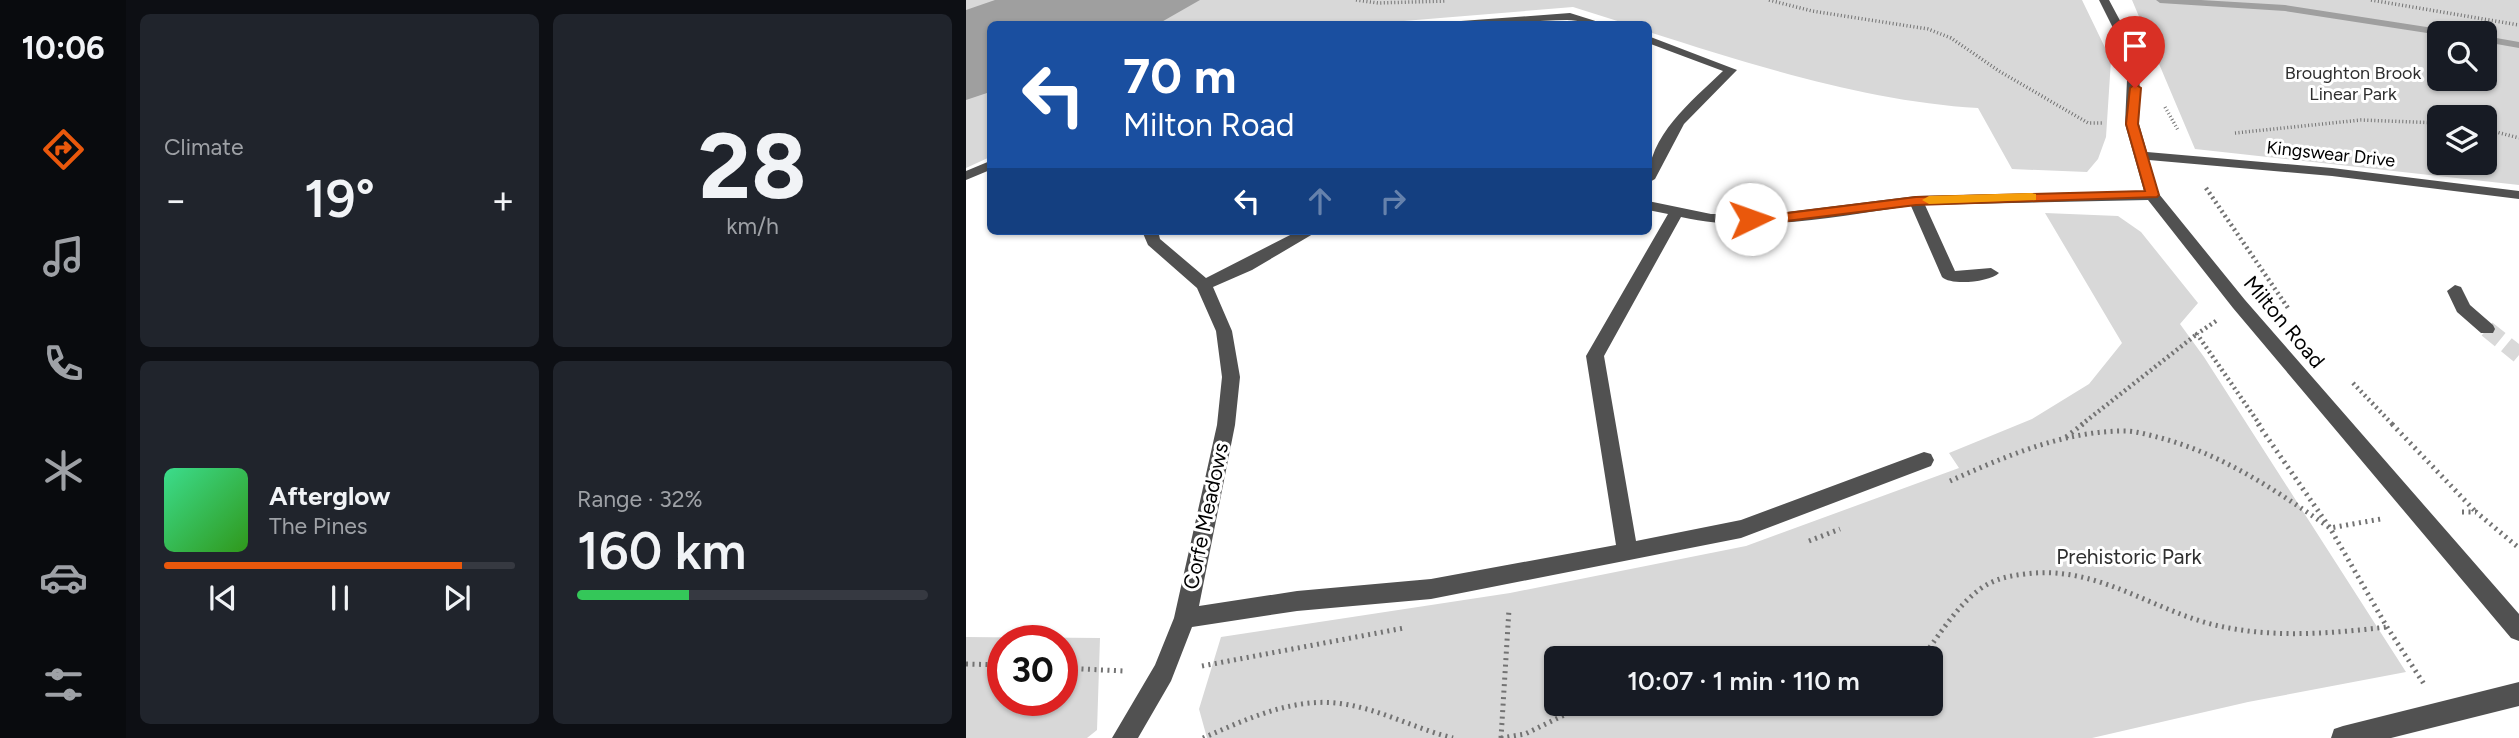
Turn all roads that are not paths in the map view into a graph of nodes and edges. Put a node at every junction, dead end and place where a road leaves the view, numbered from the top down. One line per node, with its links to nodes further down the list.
1 (2104, 0): 5 (street, Milton Road)
2 (1502, 21): 3 (street)
3 (1588, 21)
4 (1652, 40): 7 (street)
5 (2139, 155): 9 (street, Milton Road); 10 (street, Kingswear Drive)
6 (987, 166): 8 (street)
7 (1652, 171)
8 (966, 176)
9 (2152, 195): 11 (street); 23 (street, Milton Road)
10 (2519, 195)
11 (1916, 201): 13 (street); 16 (street)
12 (1652, 206): 13 (street)
13 (1677, 212): 21 (street)
14 (1151, 235): 17 (street)
15 (1303, 235): 17 (street)
16 (1991, 273)
17 (1203, 285): 22 (street, Corfe Meadows)
18 (2455, 291): 19 (street)
19 (2487, 329)
20 (1924, 460): 21 (street)
21 (1628, 552): 22 (street)
22 (1185, 618): 25 (street, Corfe Meadows)
23 (2519, 630)
24 (2519, 694): 26 (street)
25 (1124, 738)
26 (2343, 738)

